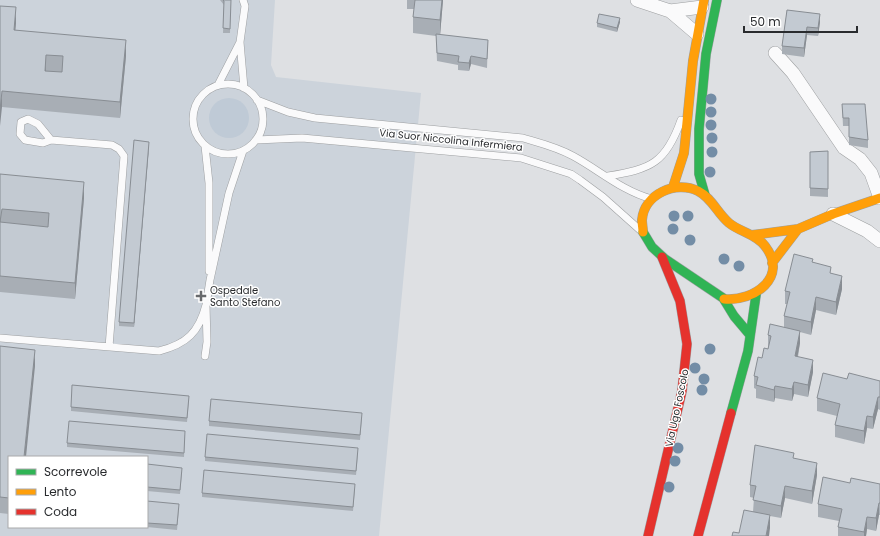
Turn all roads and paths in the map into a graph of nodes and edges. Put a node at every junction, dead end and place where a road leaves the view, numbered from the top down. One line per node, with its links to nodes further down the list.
1 (243, 0): 7 (lane)
2 (637, 0): 5 (street)
3 (717, 0): 19 (street)
4 (703, 3): 5 (street); 6 (street)
5 (670, 10): 6 (street)
6 (697, 34): 11 (street)
7 (240, 42): 9 (lane); 10 (lane)
8 (776, 54): 20 (street)
9 (218, 85): 10 (lane, Via Suor Niccolina Infermiera); 15 (lane)
10 (244, 88): 12 (lane, Via Suor Niccolina Infermiera)
11 (689, 97): 17 (lane); 18 (street)
12 (258, 100): 14 (lane); 17 (lane, Via Suor Niccolina Infermiera)
13 (51, 140): 35 (lane)
14 (256, 140): 16 (lane); 24 (lane, Via Suor Niccolina Infermiera)
15 (205, 146): 16 (lane); 29 (lane)
16 (243, 151): 29 (lane)
17 (608, 176): 21 (lane, Via Suor Niccolina Infermiera)
18 (672, 187): 19 (street); 21 (street)
19 (705, 195): 25 (street)
20 (880, 198): 22 (street)
21 (652, 199): 24 (street, Via Ugo Foscolo)
22 (834, 214): 23 (street); 26 (street)
23 (798, 229): 25 (street); 28 (street)
24 (644, 233): 27 (street, Via Ugo Foscolo)
25 (752, 234): 28 (street)
26 (880, 241)
27 (662, 257): 31 (street, Via Ugo Foscolo); 37 (street, Via Ugo Foscolo)
28 (772, 263): 30 (street)
29 (210, 280): 32 (lane)
30 (756, 295): 31 (street); 33 (street)
31 (724, 299): 33 (street, Via Ugo Foscolo)
32 (206, 305): 35 (lane); 36 (lane)
33 (750, 335): 38 (street)
34 (0, 338): 35 (lane)
35 (110, 347)
36 (205, 356)
37 (648, 536)
38 (698, 536)

